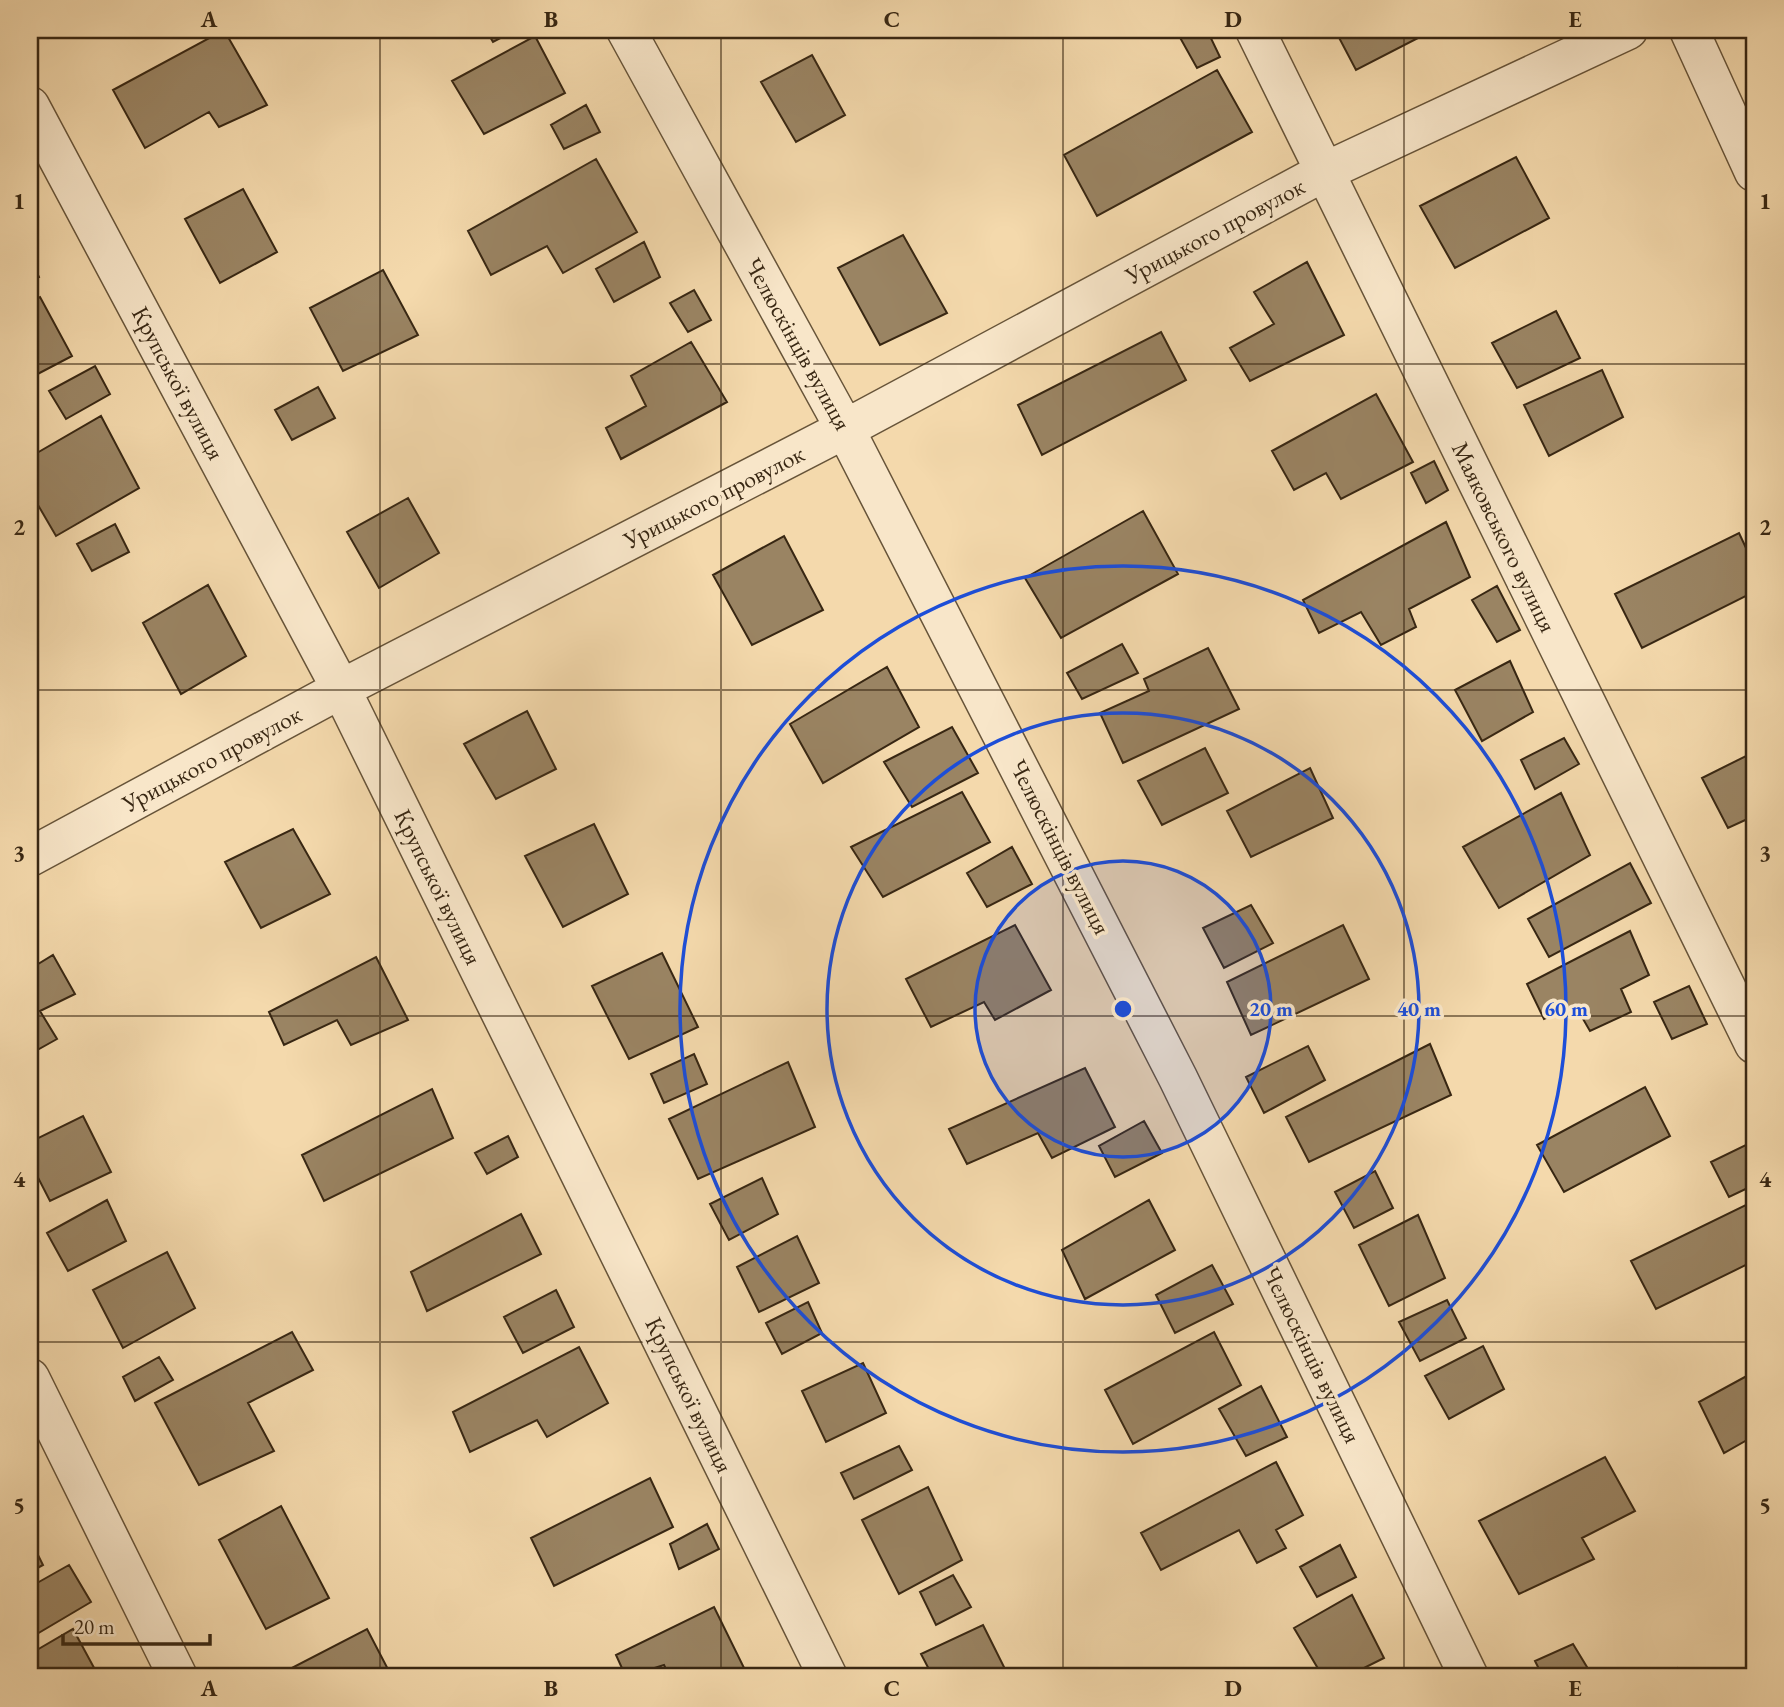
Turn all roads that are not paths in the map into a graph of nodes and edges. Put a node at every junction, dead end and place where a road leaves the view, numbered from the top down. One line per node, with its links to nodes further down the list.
1 (626, 30): 8 (street, Челюскінців вулиця)
2 (1255, 30): 6 (street, Маяковського вулиця)
3 (1628, 30): 6 (street, Урицького провулок)
4 (1689, 30): 7 (street)
5 (30, 106): 9 (street, Крупської вулиця)
6 (1324, 172): 8 (street, Урицького провулок); 11 (street, Маяковського вулиця)
7 (1754, 172)
8 (845, 429): 9 (street, Урицького провулок); 15 (street, Челюскінців вулиця)
9 (341, 689): 10 (street, Урицького провулок); 14 (street, Крупської вулиця)
10 (30, 857)
11 (1754, 1044)
12 (30, 1378): 13 (street)
13 (178, 1677)
14 (828, 1677)
15 (1469, 1677)

